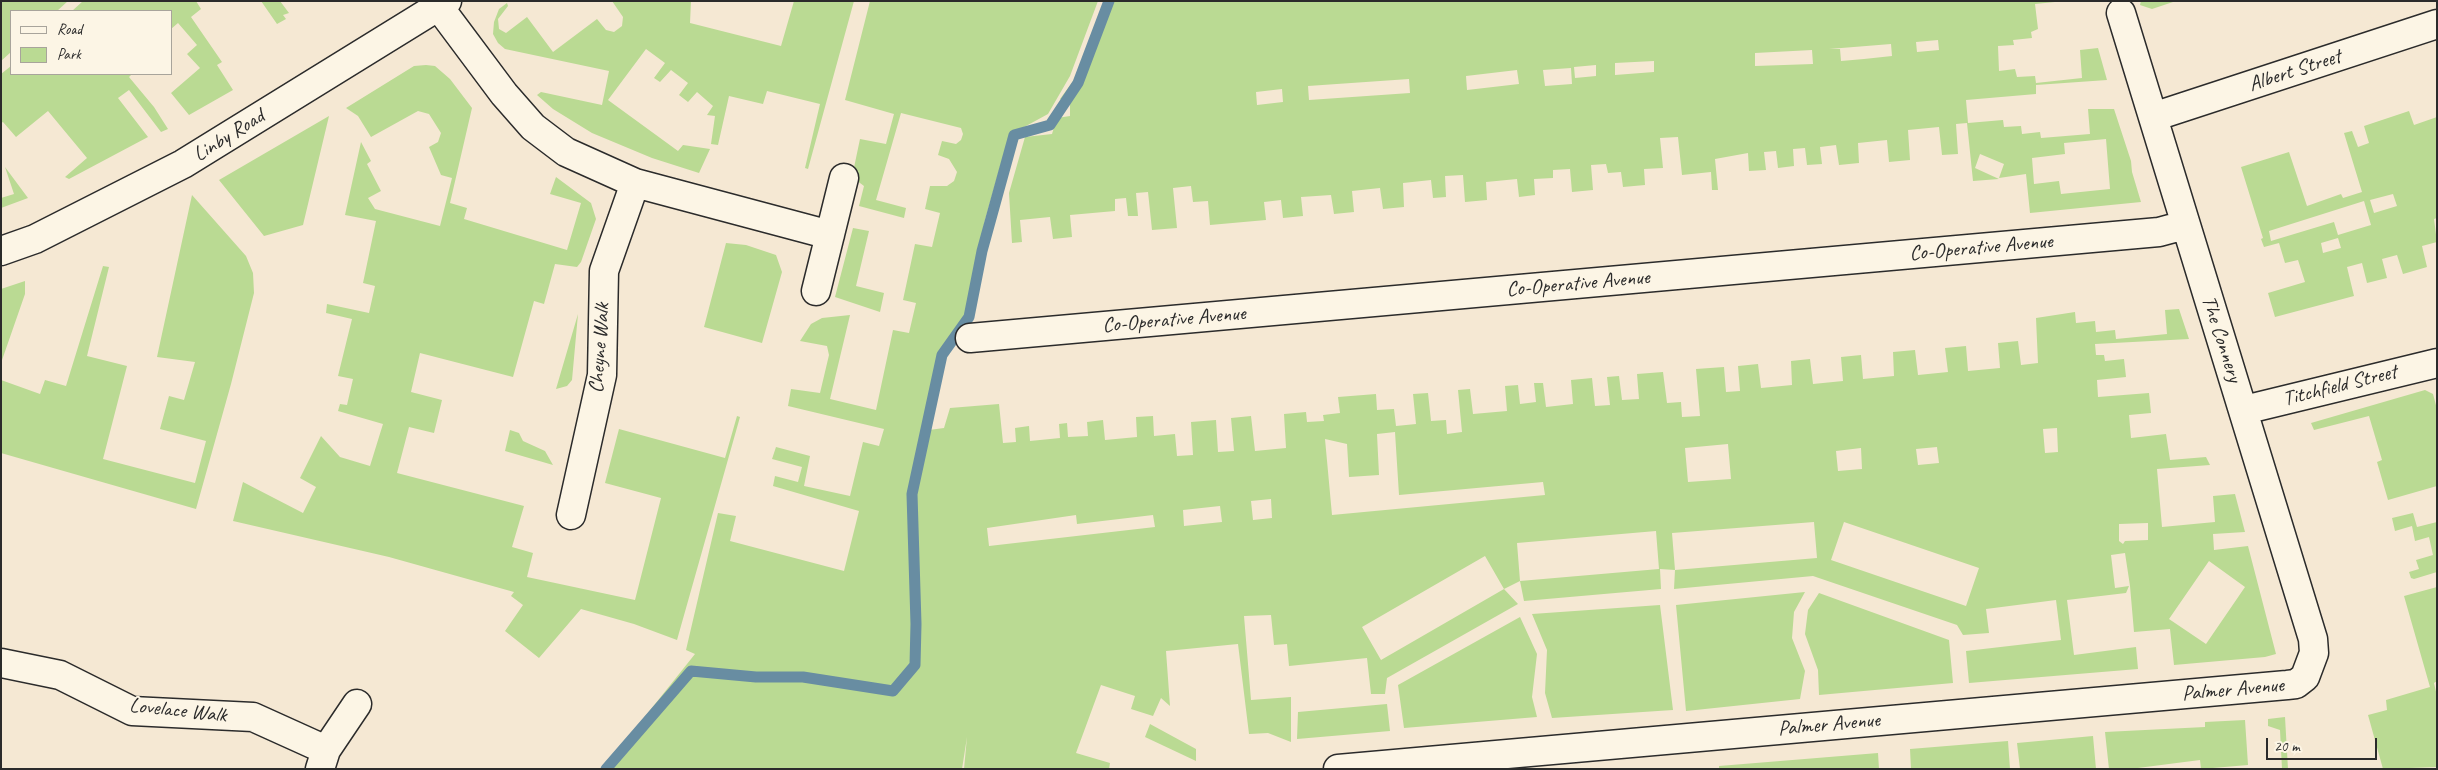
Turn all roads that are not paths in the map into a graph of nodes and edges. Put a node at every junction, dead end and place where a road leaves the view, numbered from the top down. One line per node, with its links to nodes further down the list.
1 (443, 4): 6 (street); 9 (street, Linby Road)
2 (2122, 14): 4 (street, The Connery)
3 (2437, 24): 4 (street, Albert Street)
4 (2153, 117): 7 (street, The Connery)
5 (844, 178): 8 (street)
6 (635, 183): 8 (street); 14 (street, Cheyne Walk)
7 (2185, 225): 11 (street, Co-Operative Avenue); 13 (street, The Connery)
8 (830, 235): 10 (street)
9 (1, 251)
10 (816, 291)
11 (970, 338)
12 (2437, 363): 13 (street, Titchfield Street)
13 (2244, 410): 16 (street, The Connery)
14 (571, 515)
15 (1, 663): 18 (street, Lovelace Walk)
16 (2310, 666): 19 (street, Palmer Avenue)
17 (357, 704): 18 (street, Lovelace Walk)
18 (323, 760)
19 (1338, 769)

